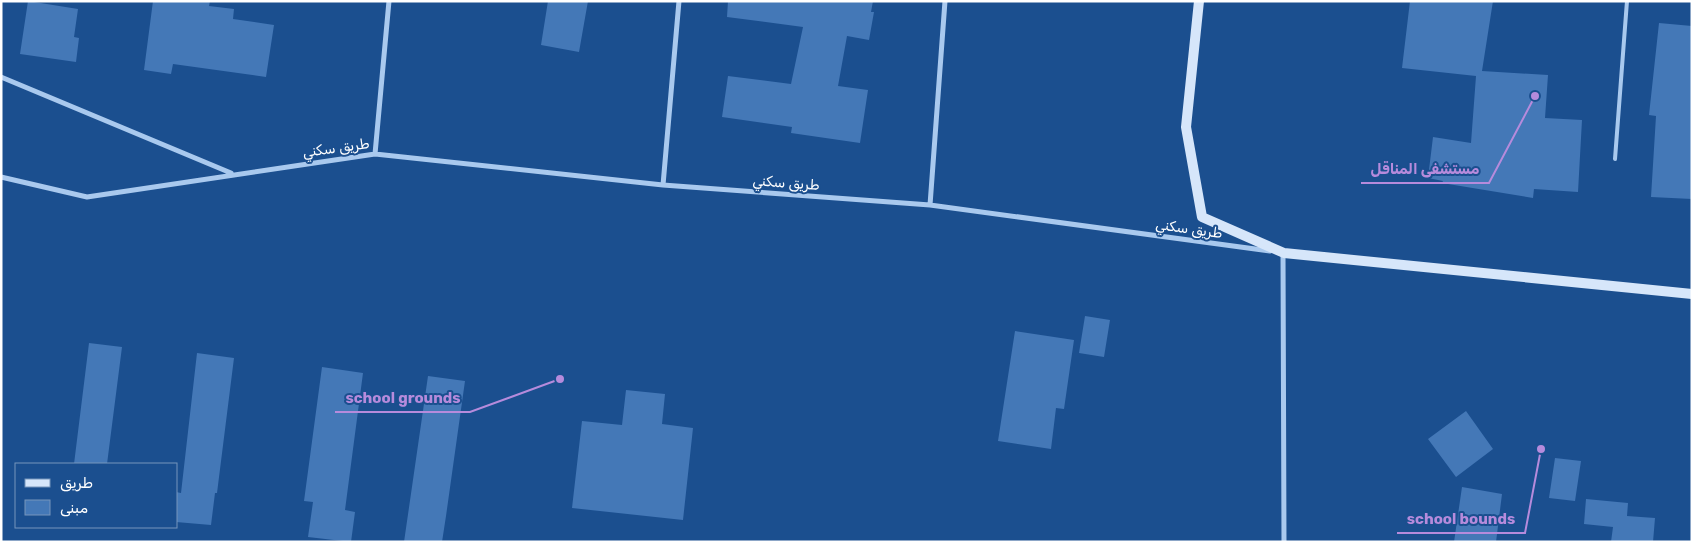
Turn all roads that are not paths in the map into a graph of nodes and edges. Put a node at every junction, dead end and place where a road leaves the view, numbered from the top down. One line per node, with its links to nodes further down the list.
1 (389, 1): 7 (street)
2 (679, 1): 11 (street)
3 (945, 1): 12 (street)
4 (1199, 1): 13 (street)
5 (1627, 1): 8 (lane)
6 (1, 77): 9 (street)
7 (375, 154): 9 (street, طريق سكني); 11 (street, طريق سكني)
8 (1615, 159)
9 (232, 174): 10 (street, طريق سكني)
10 (1, 177)
11 (663, 185): 12 (street, طريق سكني)
12 (930, 205): 13 (street, طريق سكني)
13 (1284, 253): 14 (street); 15 (street)
14 (1692, 294)
15 (1284, 542)

